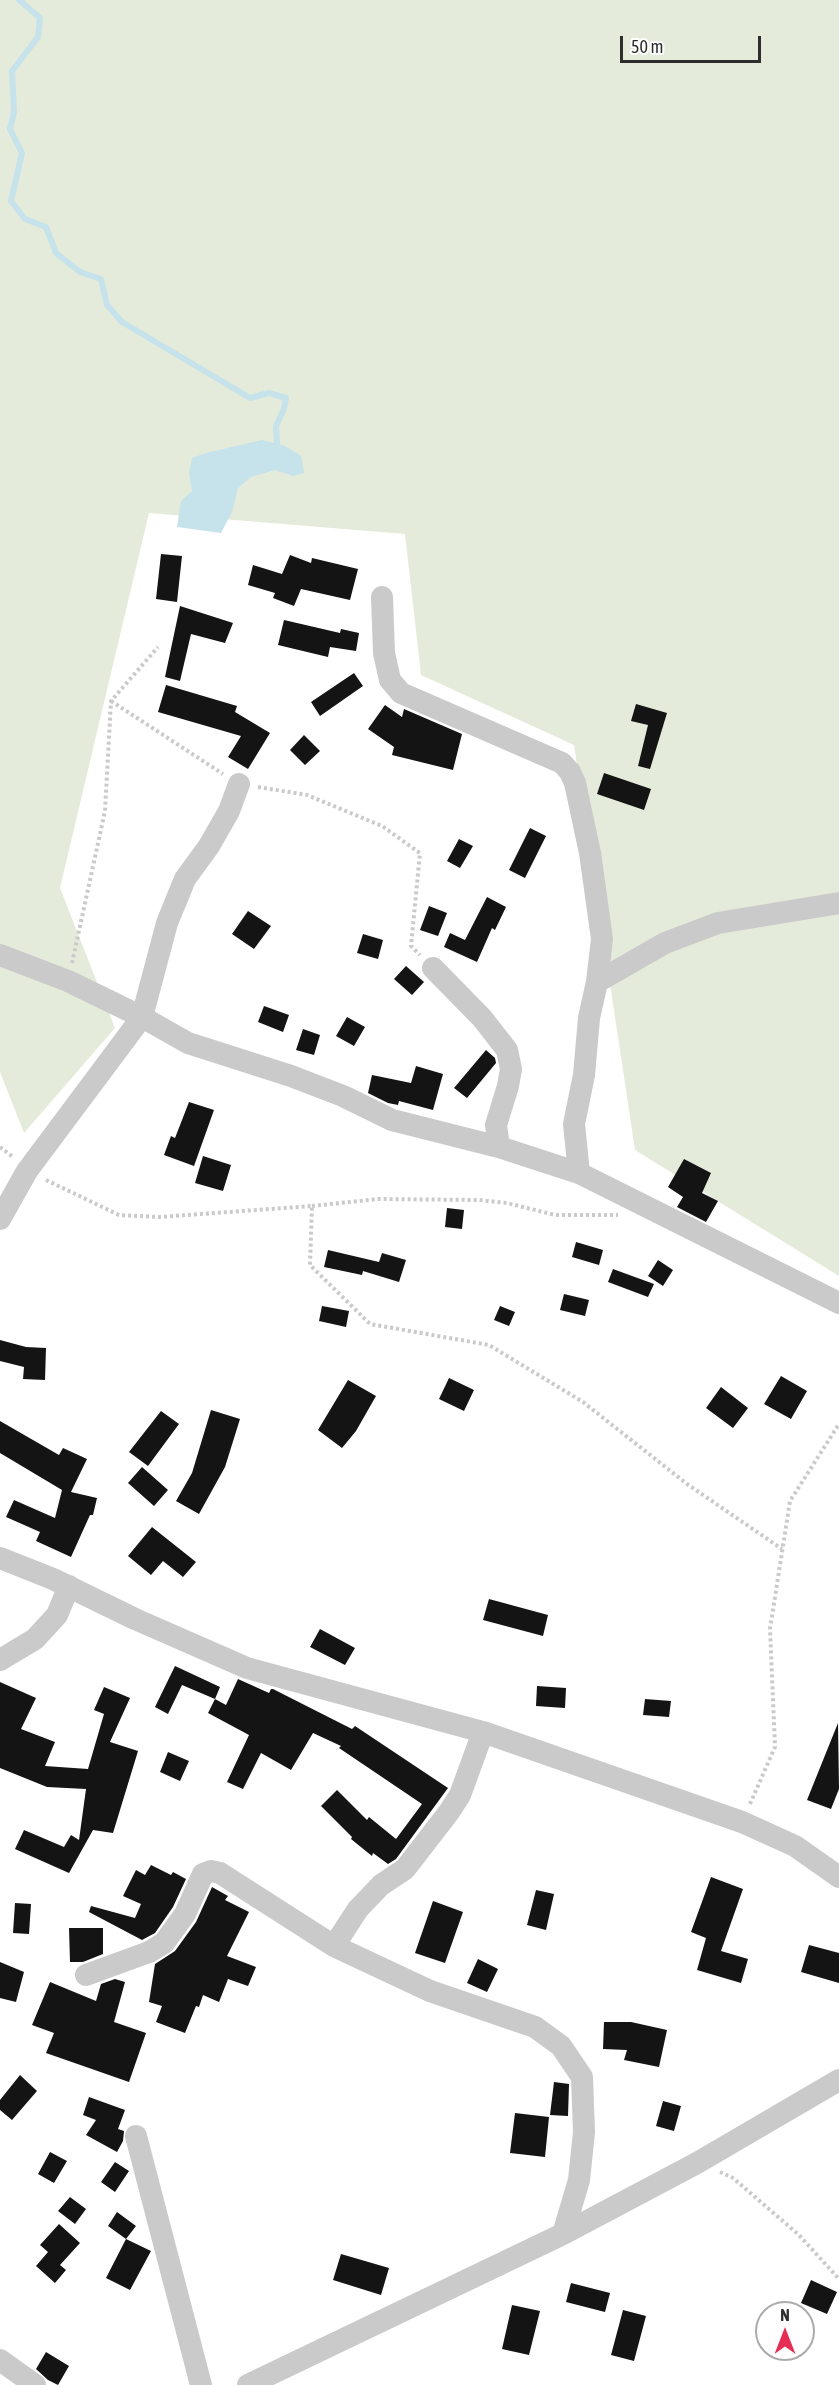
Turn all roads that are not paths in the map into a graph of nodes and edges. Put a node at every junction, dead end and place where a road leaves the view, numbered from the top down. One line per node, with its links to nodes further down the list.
1 (382, 597): 6 (street)
2 (239, 784): 7 (street)
3 (839, 903): 6 (street)
4 (0, 955): 7 (street)
5 (433, 968): 8 (street)
6 (597, 982): 9 (street)
7 (141, 1017): 8 (street); 10 (street)
8 (499, 1147): 9 (street)
9 (579, 1173): 11 (street)
10 (0, 1219)
11 (839, 1303)
12 (0, 1558): 13 (street)
13 (69, 1586): 14 (street); 15 (street)
14 (0, 1660)
15 (483, 1732): 16 (street); 17 (street)
16 (839, 1877)
17 (334, 1946): 18 (street); 21 (street)
18 (86, 1975)
19 (839, 2080): 21 (street)
20 (136, 2136): 24 (street)
21 (563, 2234): 25 (street)
22 (0, 2360): 23 (street)
23 (35, 2385)
24 (201, 2385)
25 (248, 2385)

